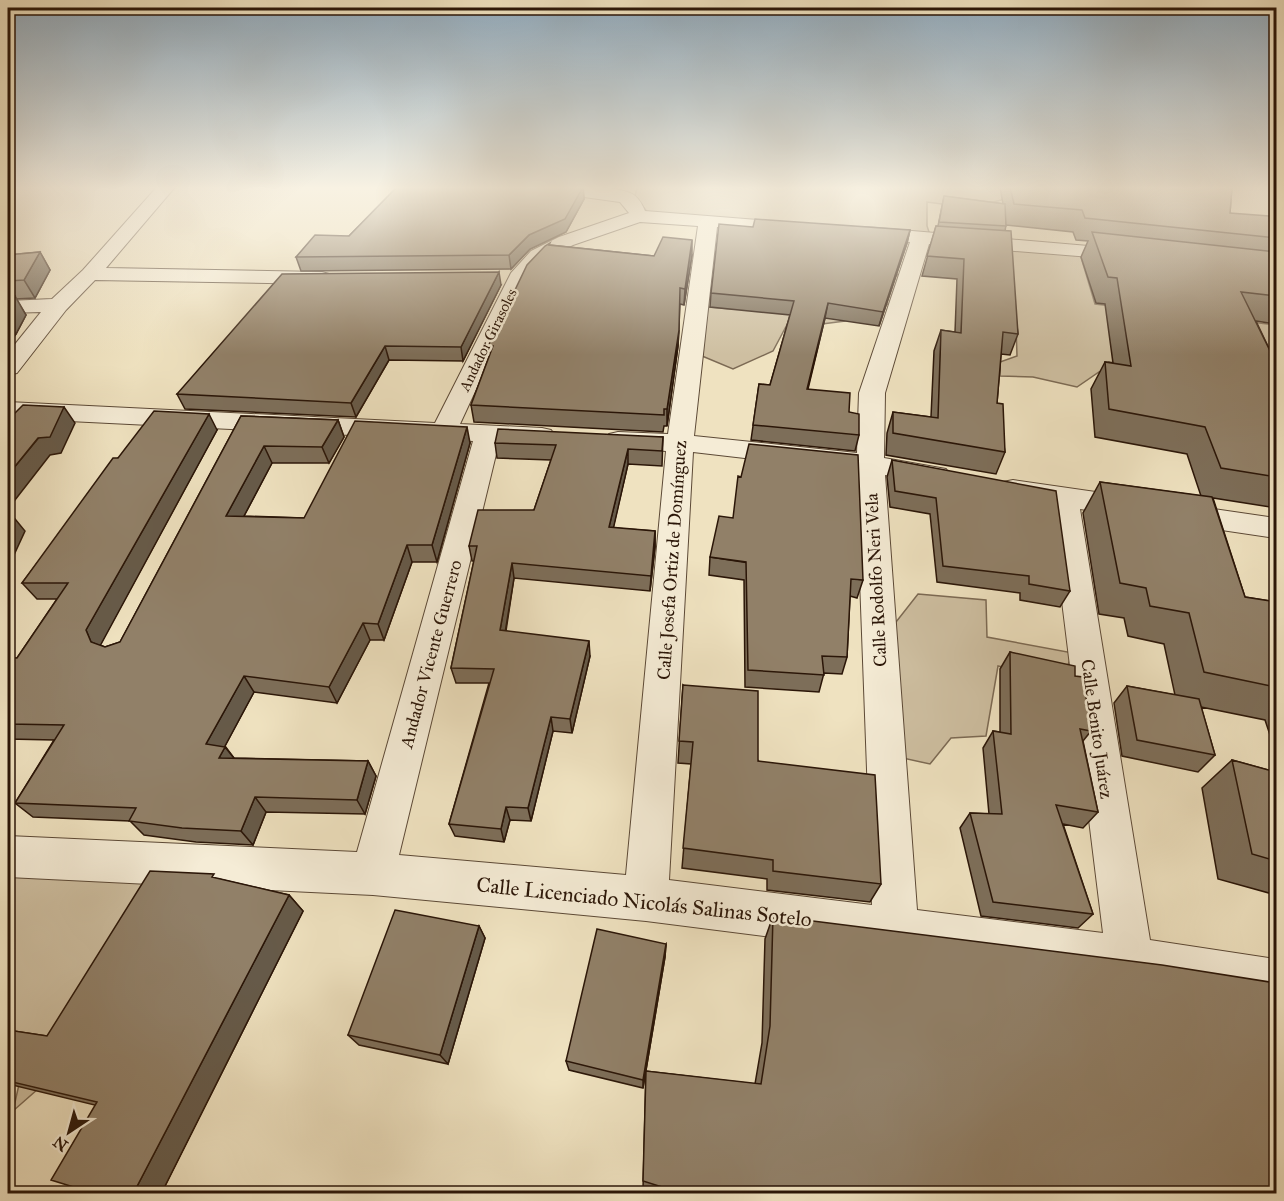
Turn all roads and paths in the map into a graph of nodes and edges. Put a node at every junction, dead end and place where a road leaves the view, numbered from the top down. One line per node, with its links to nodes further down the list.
1 (117, 243): 8 (street)
2 (562, 243): 9 (street, Andador Girasoles)
3 (705, 243): 22 (street, Calle Josefa Ortiz de Domínguez)
4 (919, 243): 24 (street, Calle Rodolfo Neri Vela)
5 (1007, 243): 6 (street)
6 (1148, 256)
7 (296, 261): 12 (street)
8 (90, 274): 12 (street); 13 (street)
9 (518, 276): 10 (street); 20 (street, Andador Girasoles)
10 (495, 277)
11 (341, 278): 12 (street)
12 (274, 288)
13 (58, 305): 14 (street); 15 (street)
14 (8, 307)
15 (8, 368)
16 (183, 392): 18 (street)
17 (8, 410): 18 (street)
18 (160, 418): 19 (street)
19 (238, 422): 20 (street); 23 (street)
20 (444, 431): 21 (street)
21 (488, 434): 22 (street); 28 (street, Andador Vicente Guerrero)
22 (680, 442): 24 (street); 29 (street, Calle Josefa Ortiz de Domínguez)
23 (222, 452)
24 (870, 463): 25 (street); 30 (street, Calle Rodolfo Neri Vela)
25 (1064, 498): 26 (street); 31 (street, Calle Benito Juárez)
26 (1276, 528)
27 (8, 857): 28 (street, Calle Licenciado Nicolás Salinas Sotelo)
28 (374, 874): 29 (street, Calle Licenciado Nicolás Salinas Sotelo)
29 (646, 899): 30 (street, Calle Licenciado Nicolás Salinas Sotelo)
30 (896, 931): 31 (street, Calle Licenciado Nicolás Salinas Sotelo)
31 (1130, 960): 32 (street, Calle Licenciado Nicolás Salinas Sotelo)
32 (1276, 983)

